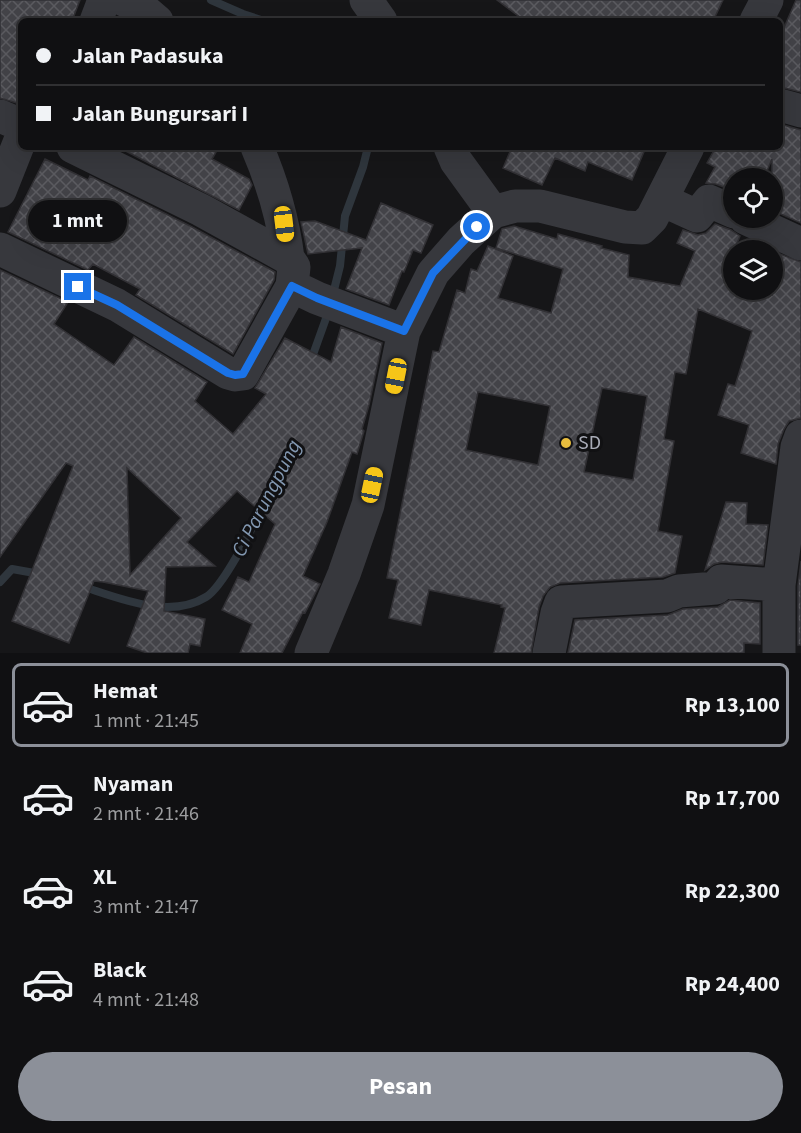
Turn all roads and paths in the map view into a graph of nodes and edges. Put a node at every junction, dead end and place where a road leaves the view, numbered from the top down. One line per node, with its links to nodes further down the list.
1 (104, 0): 5 (street)
2 (124, 0): 6 (street)
3 (366, 0): 7 (street)
4 (767, 0): 8 (street)
5 (97, 18)
6 (153, 18)
7 (379, 18)
8 (758, 18)
9 (783, 106): 10 (street)
10 (801, 111)
11 (0, 116): 12 (street)
12 (18, 124)
13 (18, 146): 18 (street)
14 (79, 150): 27 (street)
15 (258, 150): 27 (street)
16 (451, 150): 21 (street)
17 (687, 150): 19 (street)
18 (0, 191)
19 (662, 200): 20 (street); 21 (street)
20 (723, 207)
21 (493, 212): 28 (street)
22 (767, 228): 23 (street)
23 (801, 244)
24 (0, 249): 27 (street)
25 (801, 252): 26 (street)
26 (801, 263)
27 (299, 280): 28 (street)
28 (404, 331): 31 (street)
29 (801, 436): 30 (street)
30 (786, 605): 32 (street); 33 (street)
31 (311, 653)
32 (549, 653)
33 (779, 653)

